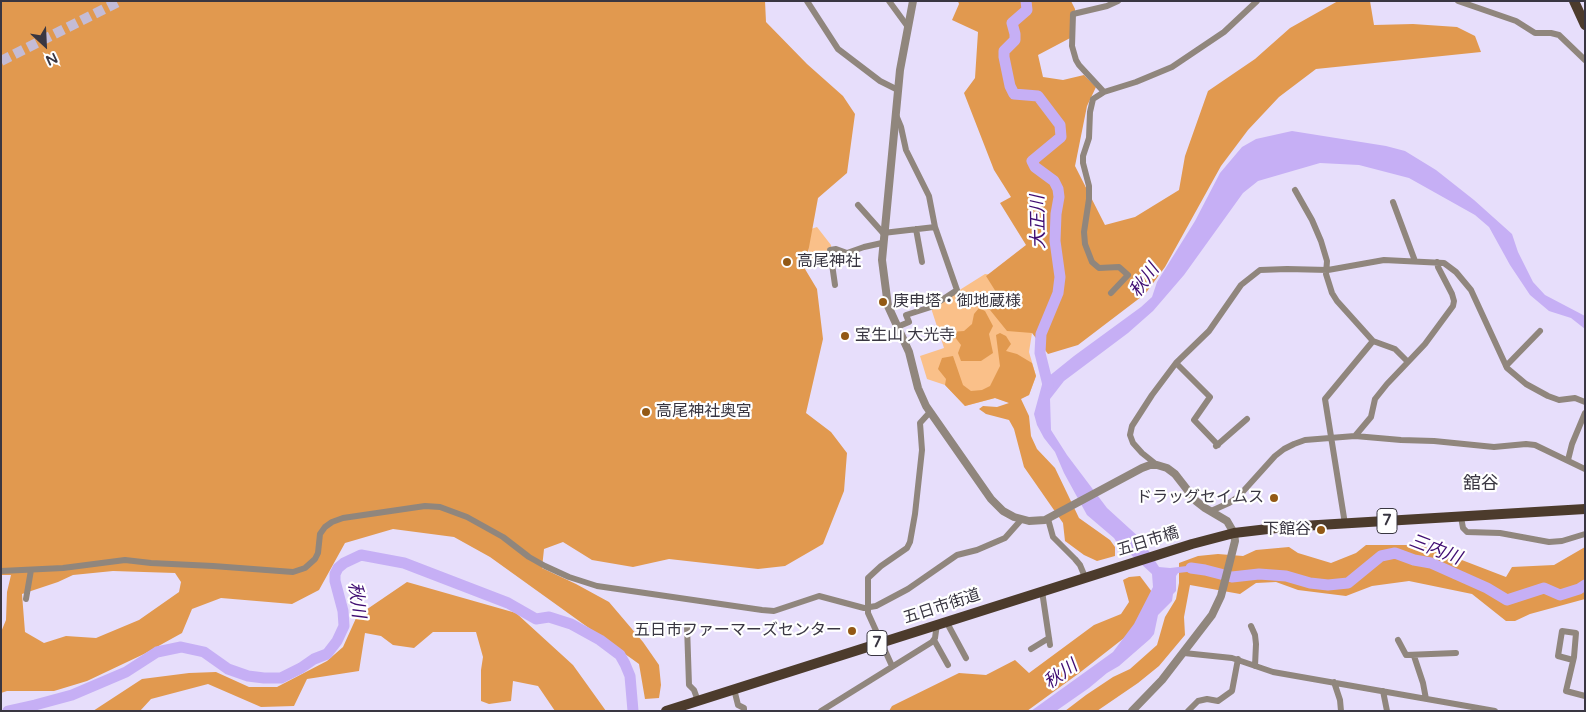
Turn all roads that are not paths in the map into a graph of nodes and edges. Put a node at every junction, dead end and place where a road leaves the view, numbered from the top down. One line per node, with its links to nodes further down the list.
1 (807, 1): 11 (street)
2 (889, 1): 9 (street)
3 (913, 1): 9 (street)
4 (1118, 1): 12 (street)
5 (1257, 1): 12 (street)
6 (1458, 1): 10 (street)
7 (1574, 1): 8 (main road)
8 (1585, 25)
9 (908, 27): 11 (street)
10 (1585, 60)
11 (898, 90): 13 (street)
12 (1104, 92): 26 (street)
13 (896, 114): 17 (street); 19 (street)
14 (1295, 190): 24 (street)
15 (1393, 202): 21 (street)
16 (858, 205): 19 (street)
17 (935, 227): 18 (street); 27 (street)
18 (916, 229): 19 (street); 22 (street)
19 (883, 233): 20 (street)
20 (882, 243): 25 (street); 27 (street)
21 (1415, 260): 23 (street); 24 (street)
22 (922, 262)
23 (1437, 262): 30 (street); 32 (street)
24 (1328, 270): 29 (street); 31 (street)
25 (835, 285)
26 (1111, 293)
27 (897, 327): 34 (street)
28 (1540, 331): 32 (street)
29 (1374, 341): 30 (street); 39 (street)
30 (1408, 362): 38 (street)
31 (1176, 363): 36 (street); 41 (street)
32 (1506, 366): 33 (street)
33 (1585, 402)
34 (930, 412): 47 (street); 57 (street)
35 (1585, 413): 37 (street)
36 (1247, 419)
37 (1581, 431): 40 (street)
38 (1355, 436): 39 (street); 40 (street)
39 (1332, 438): 44 (street); 48 (street)
40 (1568, 460): 42 (street)
41 (1157, 465): 44 (street); 46 (street)
42 (1585, 469)
43 (1585, 509): 45 (main road, 7)
44 (1211, 512): 49 (street)
45 (1461, 517): 48 (main road, 7); 50 (street)
46 (1048, 519): 47 (street); 54 (street)
47 (1021, 520): 57 (street)
48 (1345, 524): 49 (main road, 7)
49 (1234, 533): 51 (main road, 五日市橋 / 7); 67 (street)
50 (1585, 534)
51 (1113, 568): 54 (main road, 五日市街道 / 7)
52 (31, 570): 53 (street); 56 (street); 57 (street)
53 (1, 571)
54 (1085, 577): 55 (main road, 五日市街道 / 7)
55 (1042, 591): 58 (main road, 五日市街道 / 7); 61 (street)
56 (26, 599)
57 (868, 608): 64 (street)
58 (942, 623): 62 (street); 64 (main road, 五日市街道 / 7); 70 (street)
59 (686, 626): 81 (street)
60 (1252, 626): 75 (street)
61 (1049, 638): 65 (street); 66 (street)
62 (934, 640): 73 (street); 74 (street)
63 (1398, 640): 69 (street)
64 (880, 642): 74 (street); 77 (main road, 五日市街道 / 7)
65 (1050, 645)
66 (1030, 649)
67 (1184, 653): 71 (street); 85 (street)
68 (1456, 653): 69 (street)
69 (1414, 656): 80 (street)
70 (966, 658)
71 (1238, 659): 75 (street); 86 (street)
72 (1573, 660): 72 (street); 79 (street)
73 (948, 665)
74 (892, 666): 84 (street)
75 (1255, 666): 76 (street)
76 (1334, 682): 78 (street); 87 (street)
77 (734, 689): 81 (main road, 五日市街道 / 7); 83 (street)
78 (1383, 691): 80 (street); 88 (street)
79 (1585, 696)
80 (1426, 699): 89 (street)
81 (698, 701): 82 (main road, 五日市街道 / 7)
82 (668, 710)
83 (744, 711)
84 (821, 711)
85 (1132, 711)
86 (1188, 711)
87 (1341, 711)
88 (1386, 711)
89 (1495, 711)

